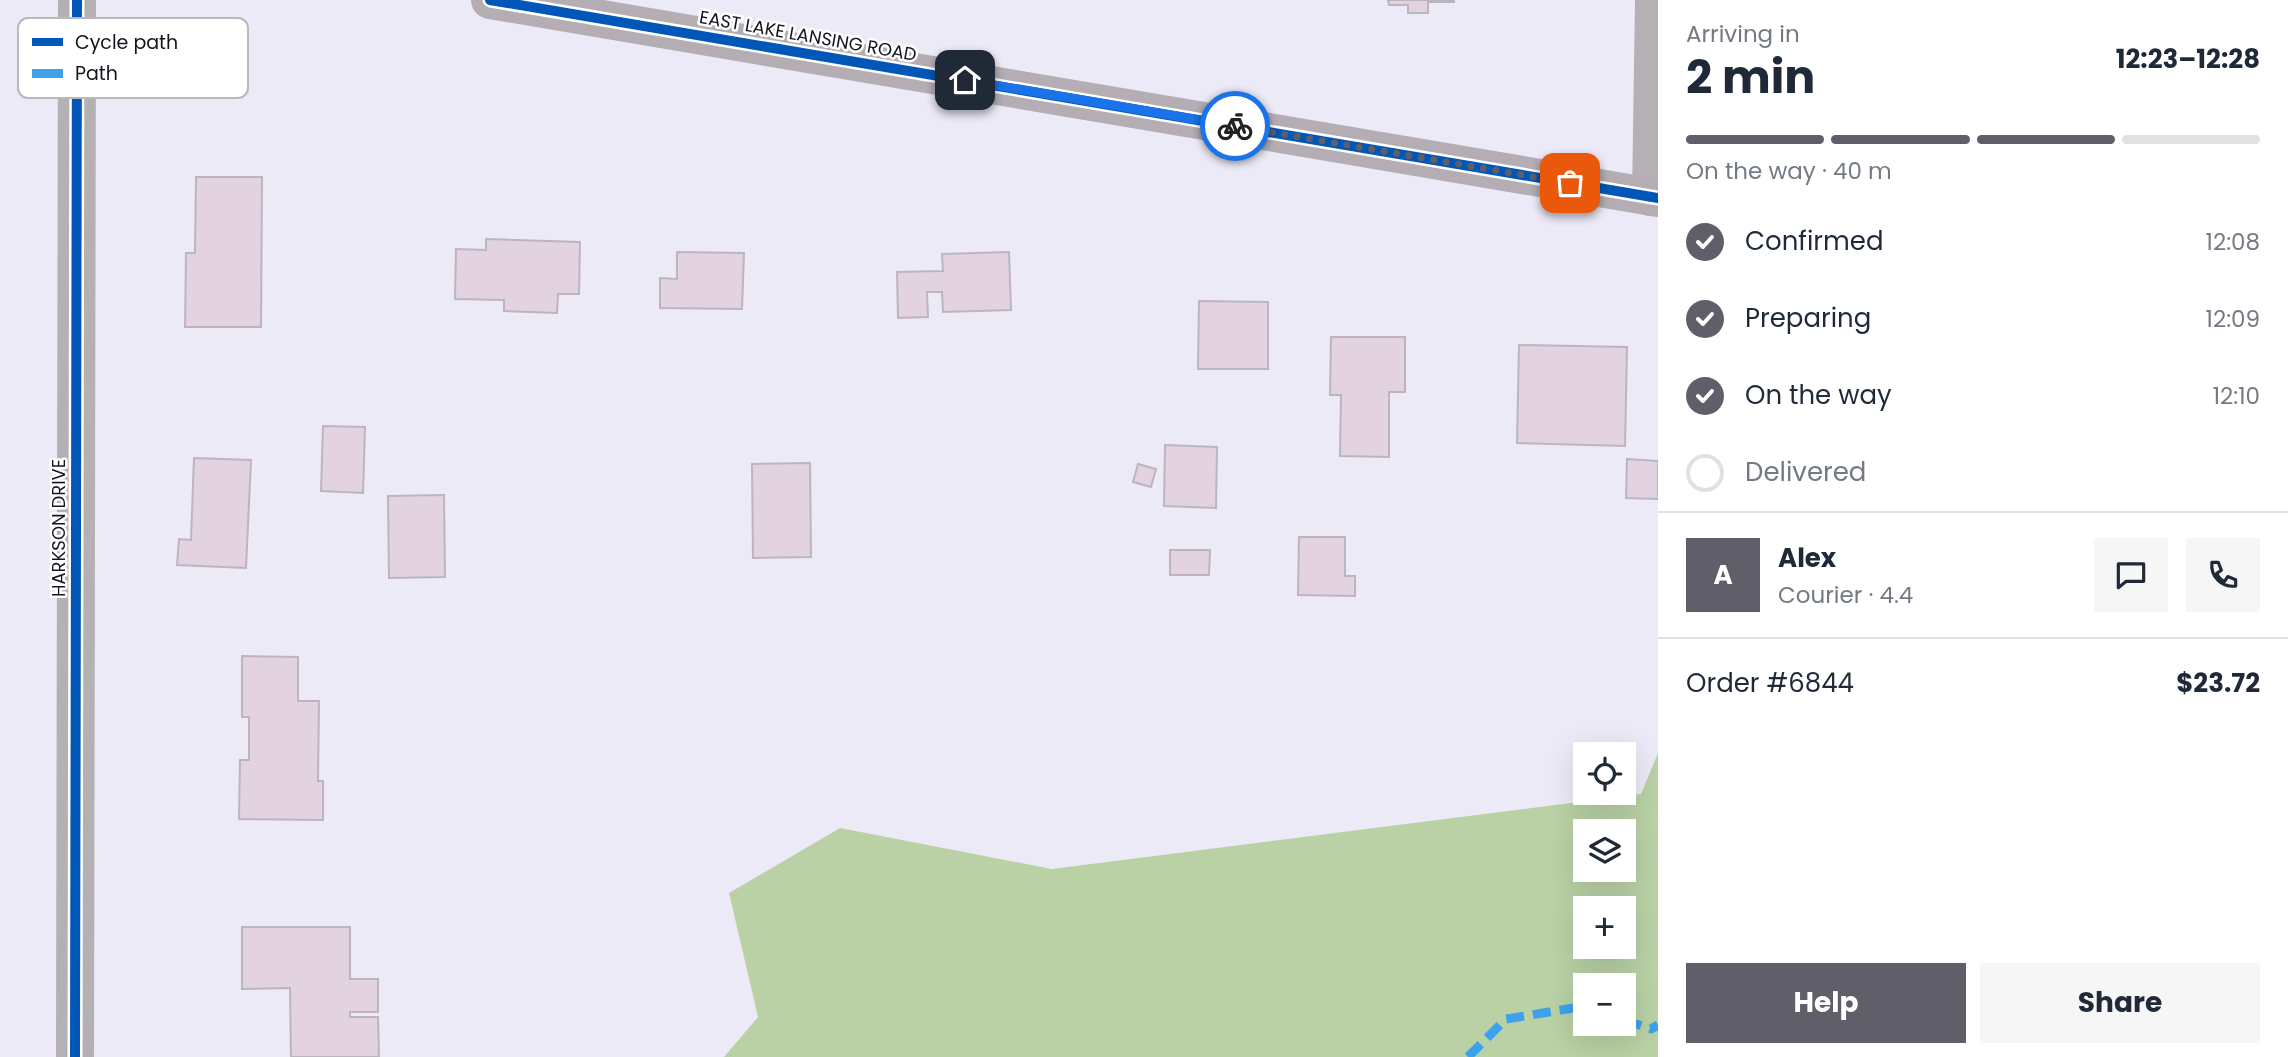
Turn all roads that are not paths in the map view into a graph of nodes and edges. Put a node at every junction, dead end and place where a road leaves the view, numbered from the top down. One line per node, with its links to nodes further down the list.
1 (77, 0): 4 (street, HARKSON DRIVE)
2 (490, 0): 6 (main road, EAST LAKE LANSING ROAD)
3 (1654, 0): 6 (street)
4 (77, 18)
5 (77, 98): 7 (street, HARKSON DRIVE)
6 (1655, 198)
7 (75, 1057)

